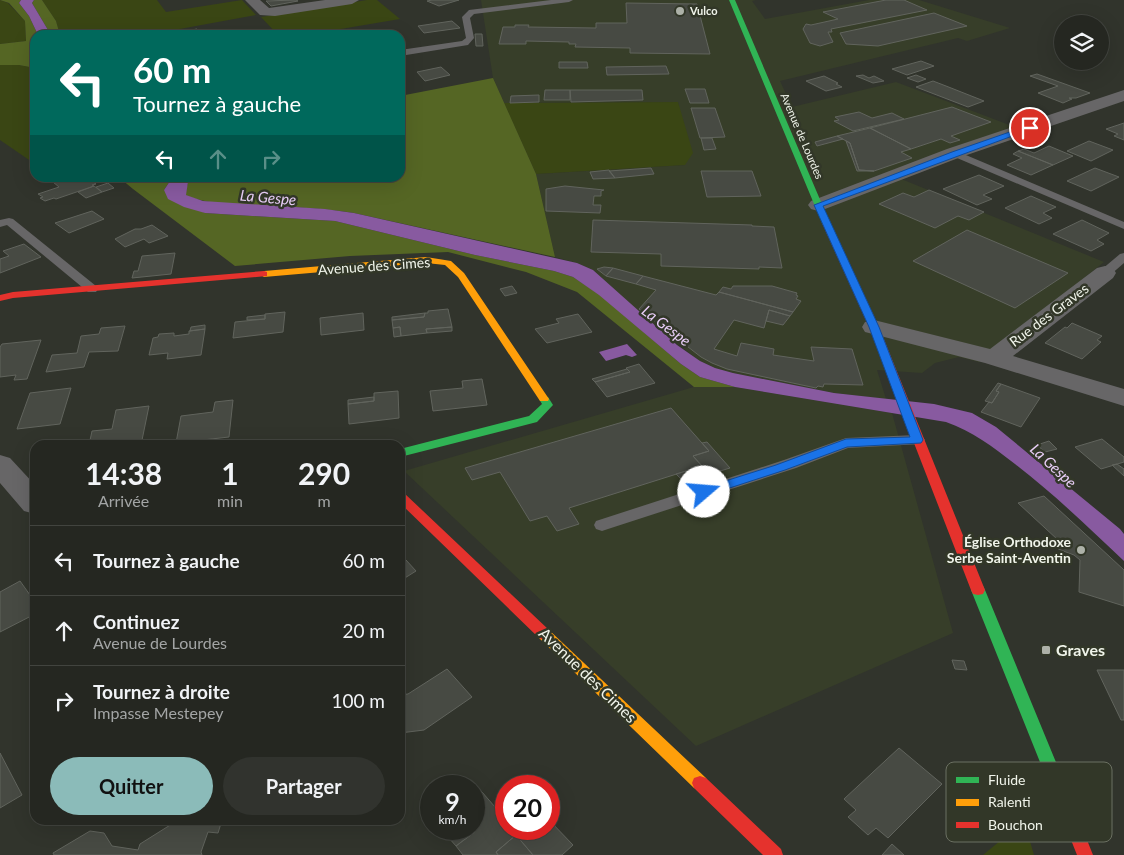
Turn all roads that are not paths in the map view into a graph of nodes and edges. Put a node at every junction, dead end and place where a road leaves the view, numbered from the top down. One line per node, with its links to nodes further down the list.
1 (252, 0): 2 (street)
2 (352, 0)
3 (569, 0): 5 (lane)
4 (732, 0): 8 (main road, Avenue de Lourdes)
5 (405, 52)
6 (1124, 95): 7 (street)
7 (954, 154): 8 (street); 10 (lane)
8 (818, 205): 15 (main road, Avenue de Lourdes)
9 (0, 224): 13 (lane)
10 (1124, 226)
11 (1124, 257): 12 (lane)
12 (1105, 273): 16 (street, Rue des Graves)
13 (92, 288): 14 (main road, Avenue des Cimes); 19 (main road, Avenue des Cimes)
14 (0, 298)
15 (874, 327): 16 (street, Rue des Graves); 18 (main road, Avenue de Lourdes)
16 (994, 358): 17 (street, Rue des Graves)
17 (1124, 398)
18 (914, 433): 23 (lane); 24 (main road, Avenue de Lourdes)
19 (405, 452)
20 (0, 465): 21 (street)
21 (30, 498)
22 (405, 501): 26 (main road, Avenue des Cimes)
23 (602, 525)
24 (1047, 762)
25 (1080, 842): 27 (main road, Avenue de Lourdes)
26 (775, 855)
27 (1085, 855)

